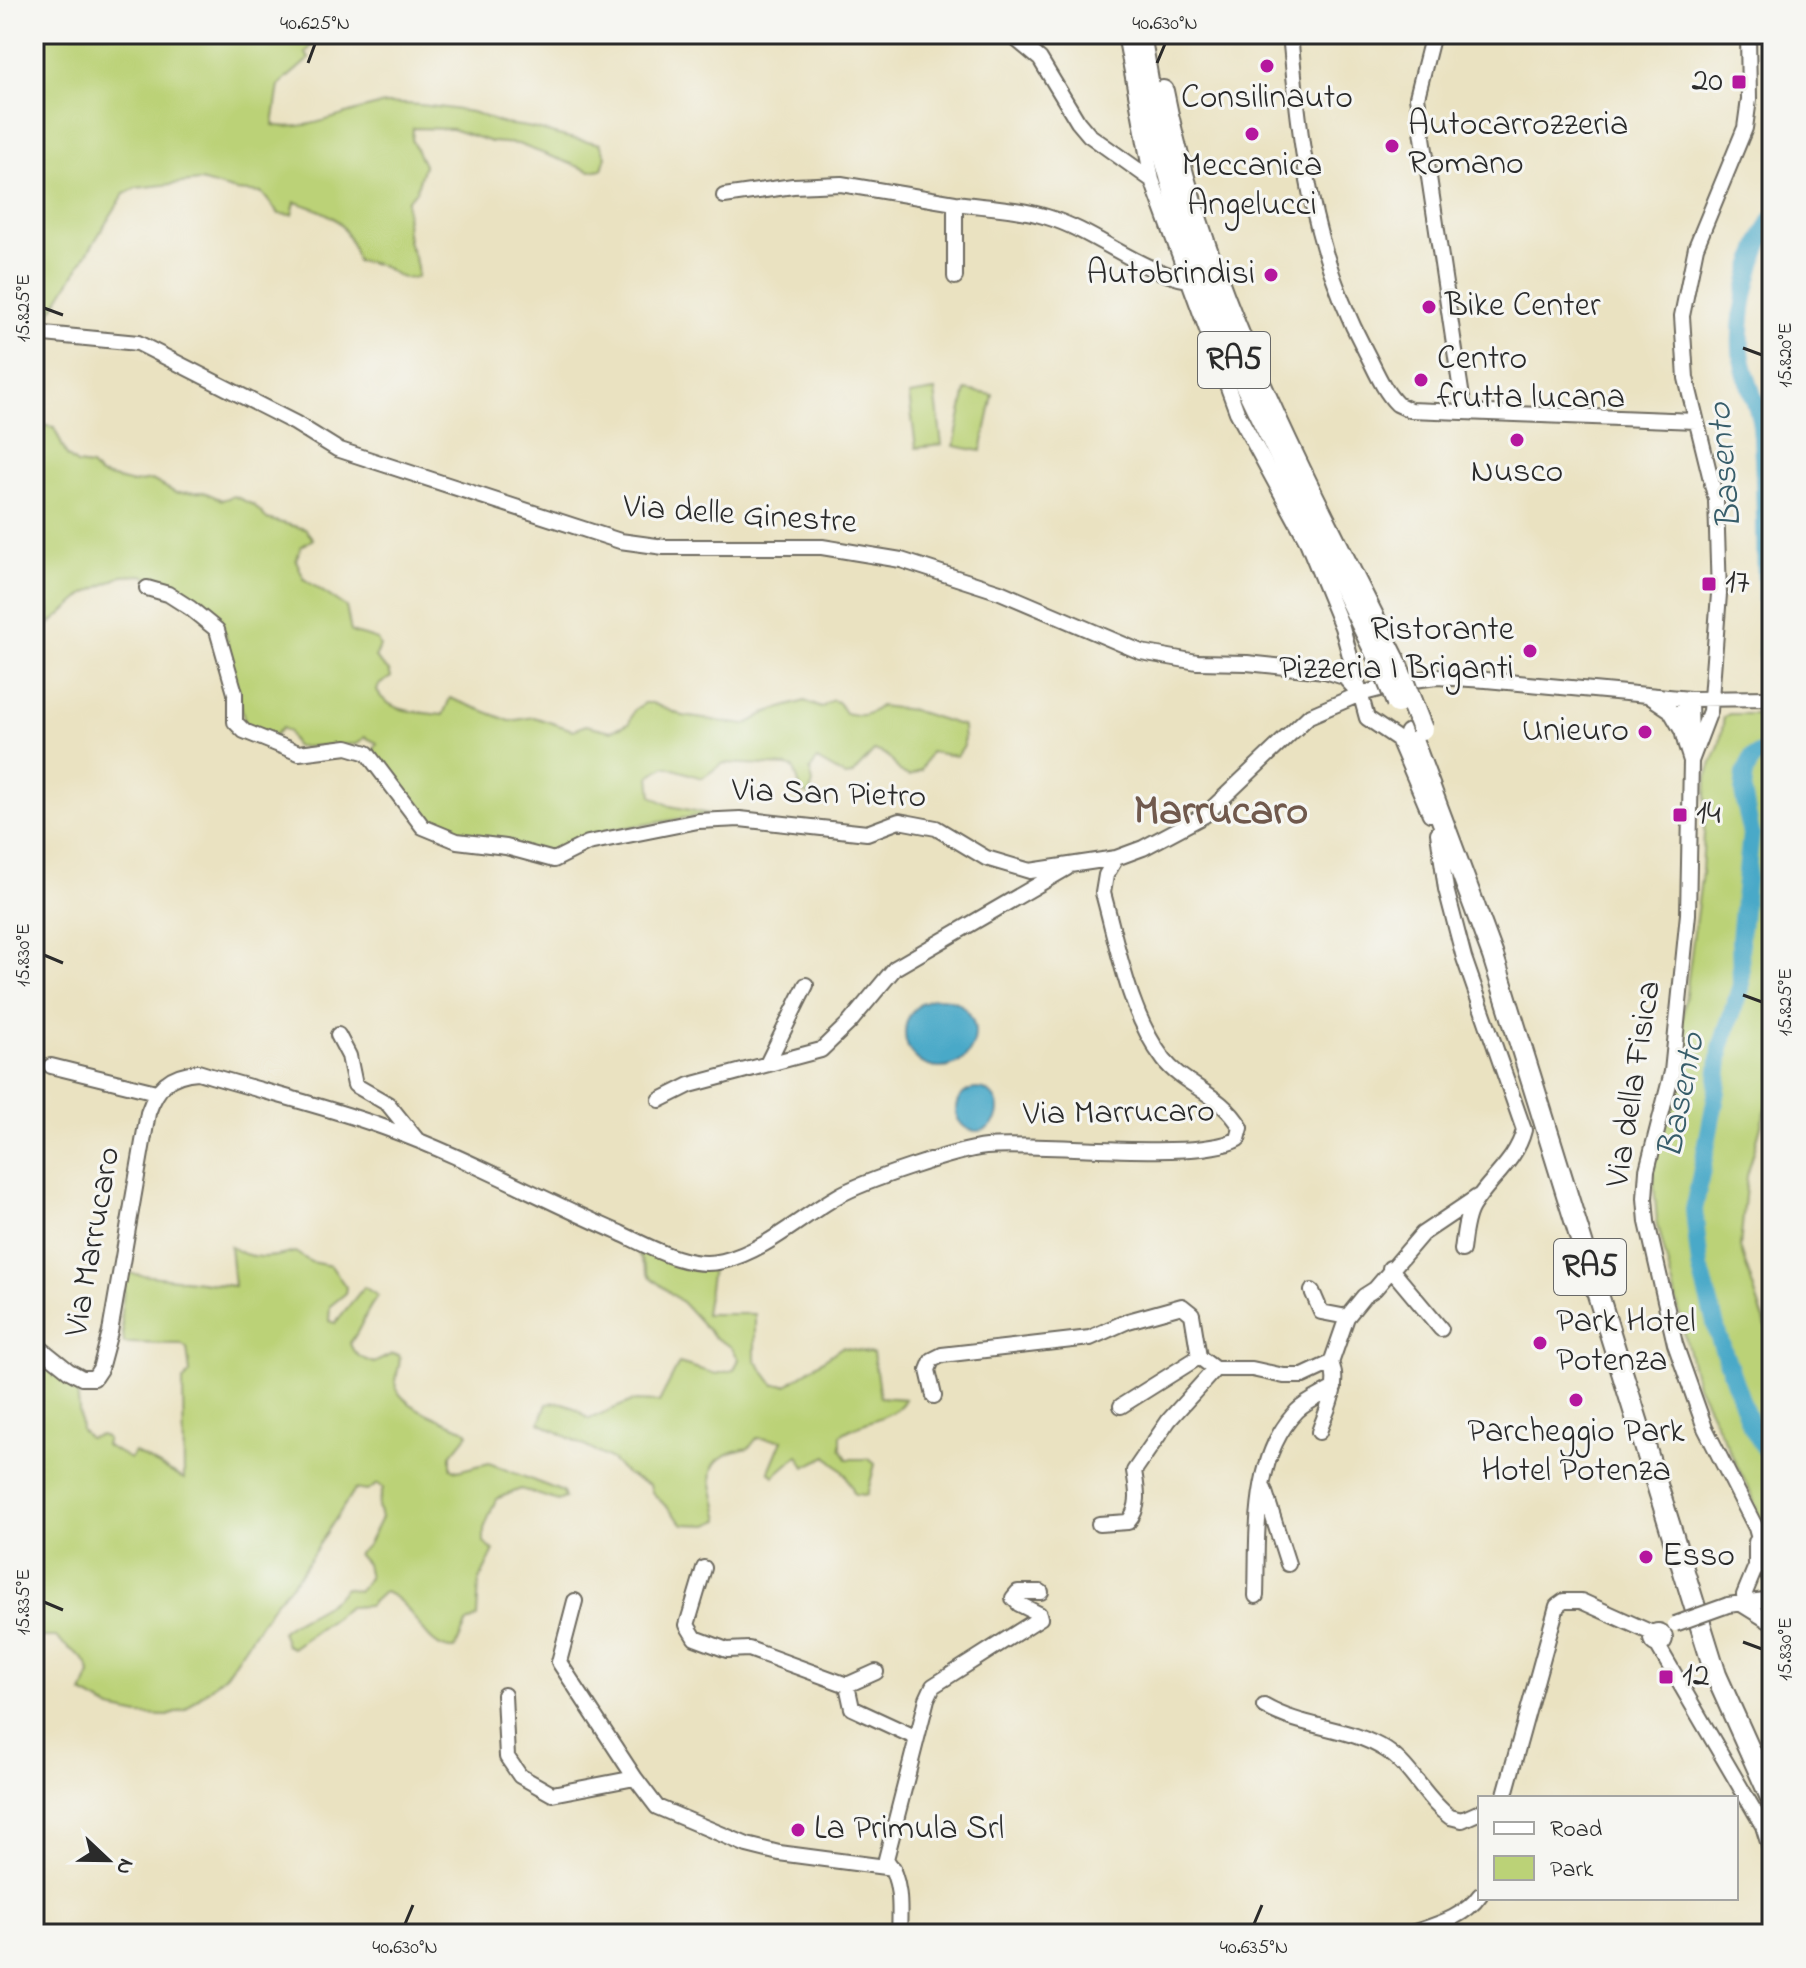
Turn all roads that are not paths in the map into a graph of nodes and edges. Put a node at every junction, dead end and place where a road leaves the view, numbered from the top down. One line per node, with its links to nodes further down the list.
1 (1010, 34): 8 (street)
2 (1125, 34): 8 (street)
3 (1140, 34): 17 (highway, RA5)
4 (1152, 34): 17 (highway, RA5)
5 (1290, 34): 14 (street)
6 (1433, 34): 14 (street)
7 (1748, 34): 15 (street, Via della Fisica)
8 (1152, 180): 12 (street)
9 (724, 196): 10 (street)
10 (955, 203): 11 (street); 12 (street)
11 (955, 277)
12 (1188, 280): 18 (street)
13 (34, 333): 18 (street, Via delle Ginestre)
14 (1464, 411): 15 (street)
15 (1696, 421): 22 (street, Via della Fisica)
16 (147, 588): 29 (street, Via San Pietro)
17 (1388, 663): 26 (highway, RA5, bridge)
18 (1360, 694): 19 (street); 28 (street); 37 (street)
19 (1649, 696): 21 (street); 25 (street)
20 (1772, 698): 23 (street)
21 (1690, 699): 22 (street); 25 (street); 27 (street)
22 (1711, 700): 23 (street); 27 (street, Via della Fisica)
23 (1732, 702): 24 (street)
24 (1772, 707)
25 (1681, 729): 27 (street, Via della Fisica)
26 (1416, 731): 69 (highway, RA5); 72 (highway, RA5)
27 (1691, 761): 53 (street, Via della Fisica)
28 (1116, 858): 29 (street, Via San Pietro); 36 (street, Via Marrucaro)
29 (1078, 862): 32 (street)
30 (806, 985): 32 (street)
31 (338, 1035): 36 (street, Via Marrucaro)
32 (768, 1062): 35 (street)
33 (51, 1066): 34 (street)
34 (156, 1092): 36 (street, Via Marrucaro); 43 (street, Via Marrucaro)
35 (660, 1100)
36 (420, 1143)
37 (1481, 1194): 38 (street); 39 (street)
38 (1462, 1250)
39 (1390, 1268): 41 (street); 42 (street)
40 (1312, 1291): 41 (street)
41 (1347, 1317): 45 (street)
42 (1441, 1329)
43 (34, 1343)
44 (1199, 1357): 46 (street); 48 (street); 49 (street)
45 (1331, 1363): 46 (street); 47 (street)
46 (1215, 1369): 52 (street)
47 (1334, 1388): 50 (street); 51 (street)
48 (934, 1396)
49 (1121, 1406)
50 (1319, 1432)
51 (1264, 1488): 54 (street); 58 (street)
52 (1099, 1524)
53 (1756, 1528): 56 (street, Via della Fisica); 61 (street)
54 (1288, 1564)
55 (704, 1568): 65 (street)
56 (1772, 1586): 61 (street)
57 (1041, 1592): 68 (street)
58 (1256, 1596)
59 (1772, 1599): 61 (street)
60 (575, 1601): 70 (street)
61 (1738, 1602): 62 (street); 63 (street, bridge)
62 (1772, 1623)
63 (1662, 1634): 71 (street); 74 (street)
64 (876, 1672): 65 (street)
65 (847, 1685): 68 (street)
66 (504, 1695): 70 (street)
67 (1264, 1706): 73 (street)
68 (917, 1738): 75 (street)
69 (1772, 1773)
70 (635, 1778): 75 (street)
71 (1503, 1796)
72 (1772, 1800)
73 (1478, 1813)
74 (1772, 1855)
75 (893, 1868): 77 (street)
76 (1478, 1898): 78 (street)
77 (899, 1934)
78 (1409, 1934)

